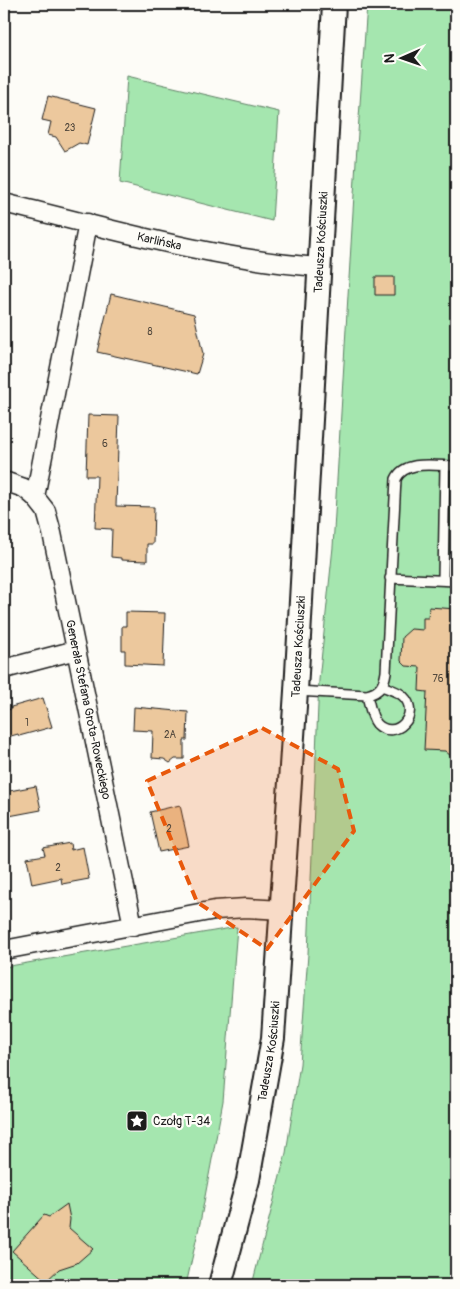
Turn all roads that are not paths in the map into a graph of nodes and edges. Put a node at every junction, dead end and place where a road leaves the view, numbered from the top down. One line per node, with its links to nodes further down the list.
1 (334, 4): 4 (street, Tadeusza Kościuszki)
2 (4, 203): 3 (street, Karlińska)
3 (88, 223): 4 (street, Karlińska); 8 (street)
4 (318, 267): 15 (street, Tadeusza Kościuszki)
5 (445, 466): 6 (lane); 9 (lane); 10 (lane)
6 (456, 466)
7 (4, 481): 8 (street)
8 (35, 496): 12 (street, Generała Stefana Grota-Roweckiego)
9 (390, 578): 10 (lane); 14 (lane)
10 (443, 580): 11 (lane)
11 (456, 581)
12 (76, 650): 13 (street); 18 (street, Generała Stefana Grota-Roweckiego)
13 (4, 669)
14 (382, 686): 16 (lane); 16 (lane)
15 (296, 691): 16 (lane); 17 (street, Tadeusza Kościuszki)
16 (367, 695)
17 (282, 910): 18 (street); 20 (street, Tadeusza Kościuszki)
18 (133, 926): 19 (street)
19 (4, 950)
20 (220, 1285)

